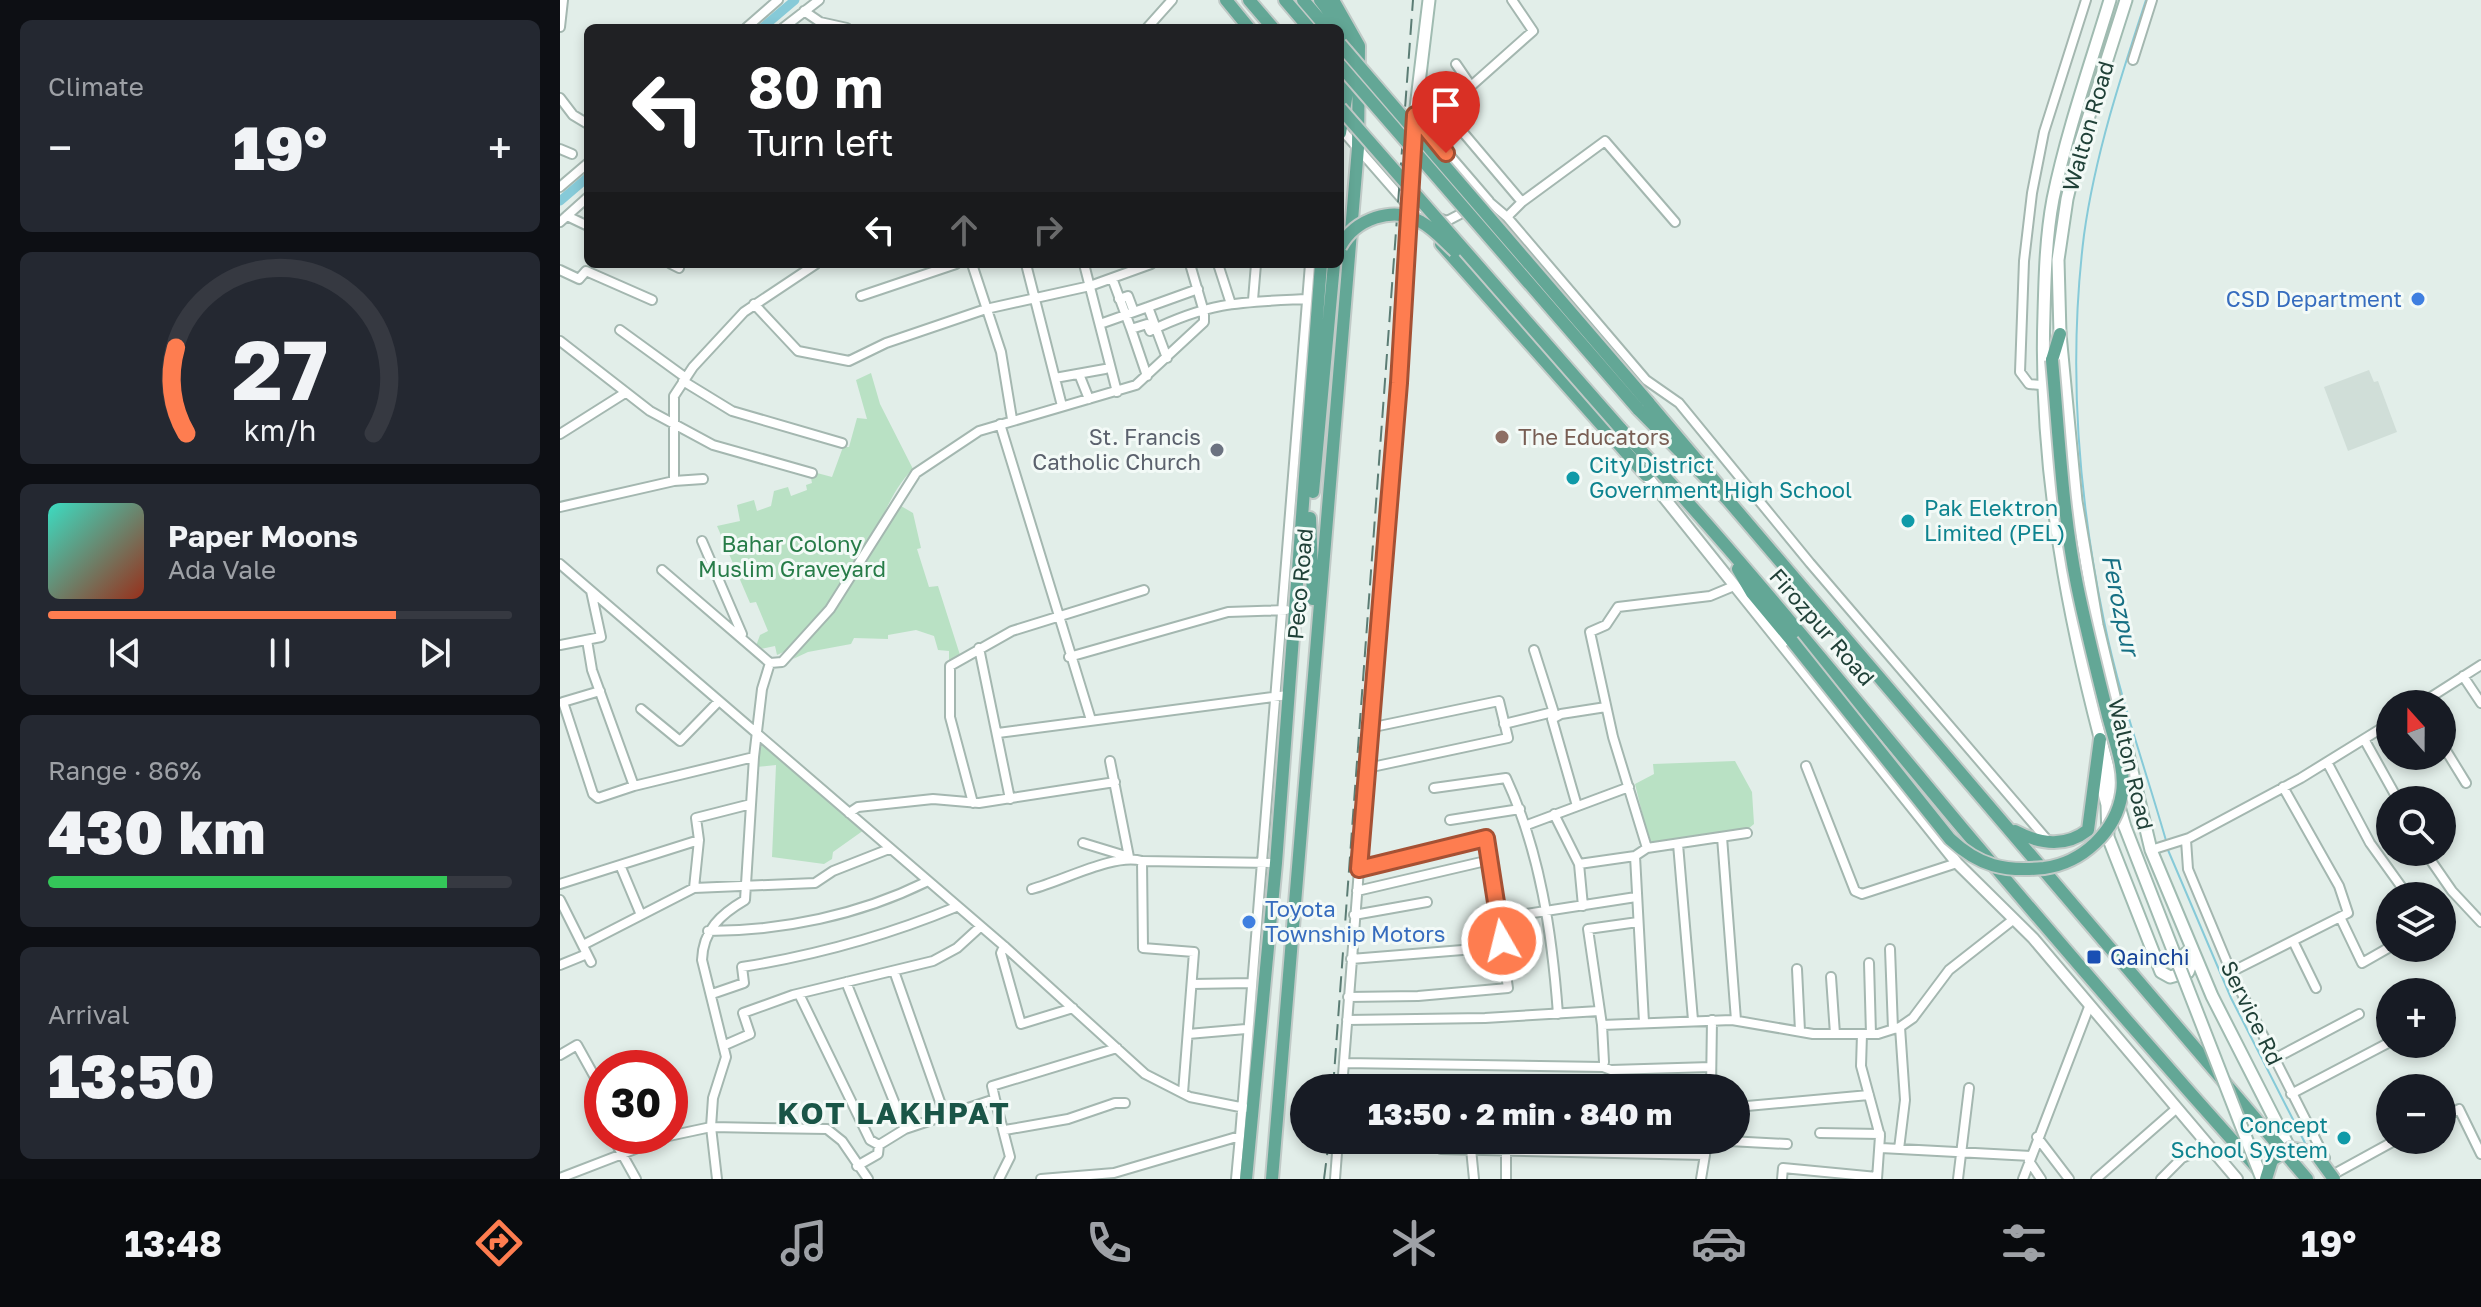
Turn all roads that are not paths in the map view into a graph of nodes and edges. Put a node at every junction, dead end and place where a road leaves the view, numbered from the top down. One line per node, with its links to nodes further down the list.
1 (778, 0): 18 (street)
2 (819, 0): 17 (street)
3 (1172, 0): 21 (street)
4 (1226, 0): 22 (main road)
5 (1249, 0): 23 (main road)
6 (1285, 0): 24 (main road)
7 (1303, 0): 25 (main road)
8 (1320, 0): 26 (main road)
9 (1333, 0): 40 (main road, Peco Road)
10 (1429, 0): 37 (main road)
11 (1512, 0): 33 (street)
12 (2086, 0): 94 (street)
13 (2110, 0): 94 (main road, Walton Road)
14 (2126, 0): 86 (main road, Walton Road)
15 (2152, 0): 30 (street)
16 (562, 2): 27 (street)
17 (804, 11): 19 (street); 20 (street)
18 (753, 24)
19 (788, 24)
20 (829, 24)
21 (1151, 24)
22 (1246, 24)
23 (1270, 24)
24 (1306, 24)
25 (1324, 24)
26 (1334, 24)
27 (560, 27)
28 (1344, 41): 99 (main road, bridge)
29 (1344, 44): 35 (main road)
30 (2133, 60)
31 (1456, 64): 33 (street)
32 (1344, 70): 99 (main road, bridge)
33 (1471, 86): 47 (street)
34 (560, 98): 38 (street)
35 (1344, 105)
36 (1344, 113): 76 (main road, Firozpur Road, bridge)
37 (1415, 115): 46 (street); 48 (main road)
38 (584, 122)
39 (1344, 134): 40 (street)
40 (1358, 148): 48 (street); 122 (main road, Peco Road)
41 (560, 149): 42 (street)
42 (572, 154)
43 (584, 166): 44 (street)
44 (560, 187)
45 (584, 201): 50 (street)
46 (1490, 201): 48 (street); 49 (street)
47 (1522, 202): 49 (street); 51 (street)
48 (1410, 208): 106 (main road); 143 (street)
49 (1507, 217): 113 (street)
50 (563, 219): 52 (street)
51 (1675, 222)
52 (584, 225)
53 (1344, 243): 76 (main road, bridge)
54 (810, 268): 77 (street)
55 (944, 268): 70 (street)
56 (973, 268): 80 (street)
57 (1027, 268): 71 (street)
58 (1085, 268): 68 (street)
59 (1140, 268): 67 (street)
60 (1191, 268): 69 (street)
61 (1219, 268): 75 (street)
62 (1256, 268): 74 (street)
63 (1310, 268): 72 (street)
64 (1321, 268): 105 (main road, Peco Road)
65 (1334, 268): 122 (main road)
66 (560, 270): 73 (street)
67 (1112, 278): 68 (street); 81 (street)
68 (1090, 286): 71 (street); 82 (street)
69 (1198, 289): 78 (street); 79 (street)
70 (861, 296)
71 (1034, 297): 80 (street); 92 (street)
72 (1307, 299): 74 (street); 105 (street)
73 (652, 300)
74 (1253, 300): 75 (street)
75 (1230, 301): 79 (street)
76 (1509, 303): 106 (main road, Firozpur Road, bridge)
77 (754, 304): 80 (street); 93 (street)
78 (1148, 307): 81 (street); 83 (street)
79 (1203, 308): 83 (street); 88 (street)
80 (986, 309): 100 (street)
81 (1129, 314): 82 (street); 84 (street)
82 (1100, 324): 95 (street)
83 (1156, 328): 84 (street); 88 (street)
84 (1131, 329): 91 (street)
85 (620, 330): 93 (street)
86 (2060, 334): 112 (main road, bridge); 182 (main road, Walton Road)
87 (560, 341): 96 (street)
88 (1167, 358): 91 (street)
89 (1105, 369): 90 (street)
90 (1079, 374): 92 (street); 97 (street)
91 (1147, 376): 95 (street)
92 (1055, 378): 98 (street)
93 (685, 380): 101 (street); 104 (street)
94 (2041, 385): 147 (main road, Walton Road)
95 (1117, 392): 97 (street)
96 (625, 393): 101 (street); 103 (street)
97 (1089, 399): 98 (street)
98 (1062, 406): 100 (street)
99 (1643, 406): 116 (main road)
100 (1012, 419): 102 (street)
101 (671, 422): 107 (street); 109 (street)
102 (1000, 424): 121 (street); 129 (street)
103 (560, 434)
104 (842, 443)
105 (1302, 445): 120 (main road, Peco Road)
106 (1651, 471): 112 (main road, Firozpur Road); 117 (street)
107 (812, 473)
108 (703, 479): 109 (street)
109 (674, 481): 110 (street)
110 (560, 507)
111 (702, 541): 123 (street)
112 (1723, 542): 332 (main road, Firozpur Road)
113 (1810, 563): 116 (street); 177 (street)
114 (561, 565): 119 (street)
115 (662, 570): 123 (street)
116 (1794, 577): 172 (main road)
117 (1734, 586): 138 (street); 189 (street)
118 (1144, 590): 121 (street)
119 (591, 591): 124 (street); 136 (street)
120 (1289, 610): 128 (street); 134 (main road, Peco Road); 135 (street)
121 (1057, 618): 126 (street); 128 (street)
122 (1316, 635): 236 (main road, Peco Road)
123 (744, 638): 129 (street)
124 (587, 640): 125 (street); 133 (street)
125 (560, 645)
126 (979, 648): 145 (street); 164 (street)
127 (1534, 650): 140 (street)
128 (1069, 657): 141 (street)
129 (770, 663): 146 (street)
130 (2481, 665): 131 (street)
131 (2463, 676): 132 (street); 137 (street)
132 (2442, 690)
133 (600, 691): 158 (street); 158 (street)
134 (1288, 695): 135 (street); 188 (main road, Peco Road)
135 (1274, 697): 141 (street); 187 (street)
136 (718, 702): 139 (street); 146 (street)
137 (2481, 703)
138 (1606, 707): 140 (street); 160 (street)
139 (641, 709)
140 (1554, 714): 142 (street); 166 (street)
141 (1091, 720): 145 (street)
142 (1504, 724): 143 (street); 155 (street)
143 (1369, 728): 155 (street)
144 (2376, 732): 148 (street)
145 (998, 733): 163 (street)
146 (757, 734): 149 (street); 168 (street)
147 (2100, 739): 153 (main road); 332 (main road, Walton Road, bridge)
148 (2364, 739): 151 (street); 159 (street)
149 (754, 757): 158 (street); 165 (street)
150 (1110, 761): 156 (street)
151 (2327, 762): 161 (street); 196 (street)
152 (1806, 766): 189 (street)
153 (2097, 766): 177 (main road); 194 (main road)
154 (2456, 767): 157 (street)
155 (1367, 768): 193 (street)
156 (1115, 782): 163 (street); 184 (street)
157 (2466, 783)
158 (634, 786)
159 (2390, 786)
160 (1629, 787): 166 (street); 180 (street)
161 (2283, 787): 176 (street); 212 (street)
162 (1434, 788): 167 (street)
163 (1010, 799): 164 (street)
164 (973, 803): 168 (street)
165 (751, 804): 175 (street); 199 (street)
166 (1577, 806): 169 (street)
167 (1520, 809): 170 (street); 171 (street)
168 (849, 813): 181 (street)
169 (1554, 814): 171 (street); 190 (street)
170 (1450, 820)
171 (1527, 825): 209 (street)
172 (2009, 828): 177 (main road); 308 (main road)
173 (1747, 833): 174 (street)
174 (1722, 837): 179 (street); 248 (street)
175 (699, 840): 191 (street); 198 (street)
176 (2186, 840): 182 (street); 230 (street, Service Rd)
177 (2050, 842)
178 (1083, 843): 184 (street)
179 (1678, 844): 180 (street); 246 (street)
180 (1647, 848): 183 (street)
181 (889, 849): 195 (street); 199 (street)
182 (2151, 850): 194 (main road, Walton Road)
183 (1635, 856): 190 (street); 202 (street)
184 (1129, 857): 186 (street); 200 (street)
185 (1490, 860): 193 (street); 201 (street); 213 (street)
186 (1142, 861): 187 (street); 233 (street)
187 (1260, 863): 188 (street); 207 (street)
188 (1276, 863): 208 (main road, Peco Road)
189 (1957, 863): 214 (street)
190 (1579, 864): 205 (street)
191 (620, 865): 197 (street); 210 (street)
192 (2435, 866): 216 (street)
193 (1359, 869): 201 (street)
194 (2161, 875): 308 (main road, Walton Road)
195 (926, 882): 206 (street); 218 (street)
196 (2398, 882)
197 (560, 884)
198 (694, 888): 199 (street); 210 (street)
199 (746, 888): 218 (street)
200 (1032, 889)
201 (1357, 891): 211 (street)
202 (1636, 897): 205 (street); 215 (street)
203 (560, 900): 223 (street)
204 (1427, 902): 211 (street)
205 (1583, 906): 209 (street)
206 (956, 907): 217 (street); 237 (street)
207 (1257, 911): 208 (street); 220 (street)
208 (1271, 912): 220 (main road, Peco Road)
209 (1545, 912): 213 (street); 243 (street)
210 (641, 915): 223 (street)
211 (1354, 915): 225 (street)
212 (2340, 917): 219 (street); 224 (street)
213 (1499, 918): 225 (street); 239 (street)
214 (2014, 919): 240 (street); 251 (street)
215 (1638, 922): 242 (street); 249 (street)
216 (2481, 922)
217 (980, 927): 221 (street); 229 (street)
218 (708, 931): 237 (street)
219 (2293, 941): 230 (street); 235 (street)
220 (1261, 943): 234 (main road, Peco Road)
221 (1004, 946): 241 (street); 241 (street)
222 (1890, 949): 251 (street)
223 (587, 954): 227 (street)
224 (2376, 955)
225 (1351, 959): 239 (street)
226 (1869, 963): 256 (street)
227 (560, 965)
228 (1797, 969): 253 (street)
229 (894, 971): 232 (street); 278 (street)
230 (2231, 972): 262 (street, Service Rd)
231 (1831, 977): 255 (street)
232 (846, 982): 238 (street); 281 (street)
233 (1192, 984): 234 (street); 254 (street)
234 (1258, 986): 236 (main road); 252 (street); 275 (main road, Peco Road)
235 (2316, 988)
236 (1287, 990): 319 (main road, Peco Road)
237 (712, 994): 257 (street)
238 (799, 994): 257 (street); 290 (street)
239 (1348, 997): 245 (street)
240 (2089, 1007): 276 (street); 287 (street)
241 (1073, 1008): 258 (street)
242 (1599, 1011): 243 (street); 250 (street)
243 (1558, 1014): 245 (street)
244 (2359, 1014): 262 (street)
245 (1347, 1020): 264 (street)
246 (1693, 1020): 247 (street); 249 (street)
247 (1712, 1020): 248 (street); 265 (street)
248 (1736, 1020): 253 (street)
249 (1644, 1022): 250 (street)
250 (1602, 1025): 263 (street)
251 (1897, 1028): 256 (street); 293 (street)
252 (1246, 1029): 254 (street); 275 (street)
253 (1800, 1031): 255 (street)
254 (1188, 1034): 269 (street)
255 (1835, 1034): 256 (street)
256 (1866, 1034): 271 (street)
257 (725, 1045): 280 (street)
258 (1117, 1048): 269 (street); 272 (street)
259 (2376, 1049): 270 (street)
260 (560, 1055): 261 (street)
261 (584, 1058)
262 (2274, 1059): 270 (street, Service Rd)
263 (1604, 1062)
264 (1344, 1063): 265 (street); 266 (street)
265 (1711, 1067): 267 (street)
266 (1343, 1074)
267 (1711, 1074)
268 (1969, 1088): 295 (street)
269 (1183, 1093): 275 (street)
270 (2291, 1094): 310 (street, Service Rd)
271 (1869, 1095): 274 (street); 285 (street)
272 (995, 1099): 278 (street); 282 (street)
273 (1125, 1103): 282 (street)
274 (1750, 1106)
275 (1247, 1108): 286 (street); 318 (main road, Peco Road)
276 (2177, 1108): 291 (street); 329 (street)
277 (2456, 1110): 283 (street)
278 (945, 1116): 281 (street)
279 (2481, 1125): 283 (street)
280 (711, 1127): 301 (street); 304 (street); 313 (street)
281 (905, 1129): 290 (street)
282 (1005, 1130): 315 (street)
283 (2469, 1130): 300 (street)
284 (1820, 1133): 285 (street)
285 (1880, 1134): 292 (street)
286 (1240, 1136): 307 (street); 317 (street)
287 (2037, 1137): 303 (street); 328 (street)
288 (1750, 1142): 289 (street)
289 (1787, 1144)
290 (879, 1145): 304 (street)
291 (2209, 1146): 330 (street); 331 (street)
292 (1881, 1148): 293 (street); 311 (street)
293 (1899, 1149): 295 (street)
294 (2376, 1152): 310 (street)
295 (1964, 1153): 303 (street); 325 (street)
296 (1337, 1154): 320 (street)
297 (1472, 1154): 321 (street)
298 (1506, 1154): 322 (street)
299 (1665, 1154): 302 (street)
300 (2481, 1154)
301 (621, 1155): 309 (street); 312 (street)
302 (1705, 1155): 323 (street)
303 (2030, 1159): 326 (street); 327 (street)
304 (857, 1166): 314 (street)
305 (1801, 1174): 306 (street); 324 (street)
306 (1824, 1175): 311 (street)
307 (1114, 1176): 316 (street)
308 (2304, 1176)
309 (561, 1177)
310 (2336, 1177): 332 (main road, bridge)
311 (1877, 1178)
312 (636, 1179)
313 (717, 1179)
314 (868, 1179)
315 (999, 1179)
316 (1041, 1179)
317 (1236, 1179)
318 (1246, 1179)
319 (1272, 1179)
320 (1335, 1179)
321 (1474, 1179)
322 (1506, 1179)
323 (1701, 1179)
324 (1782, 1179)
325 (1958, 1179)
326 (2023, 1179)
327 (2041, 1179)
328 (2069, 1179)
329 (2096, 1179)
330 (2161, 1179)
331 (2237, 1179)
332 (2265, 1179)

